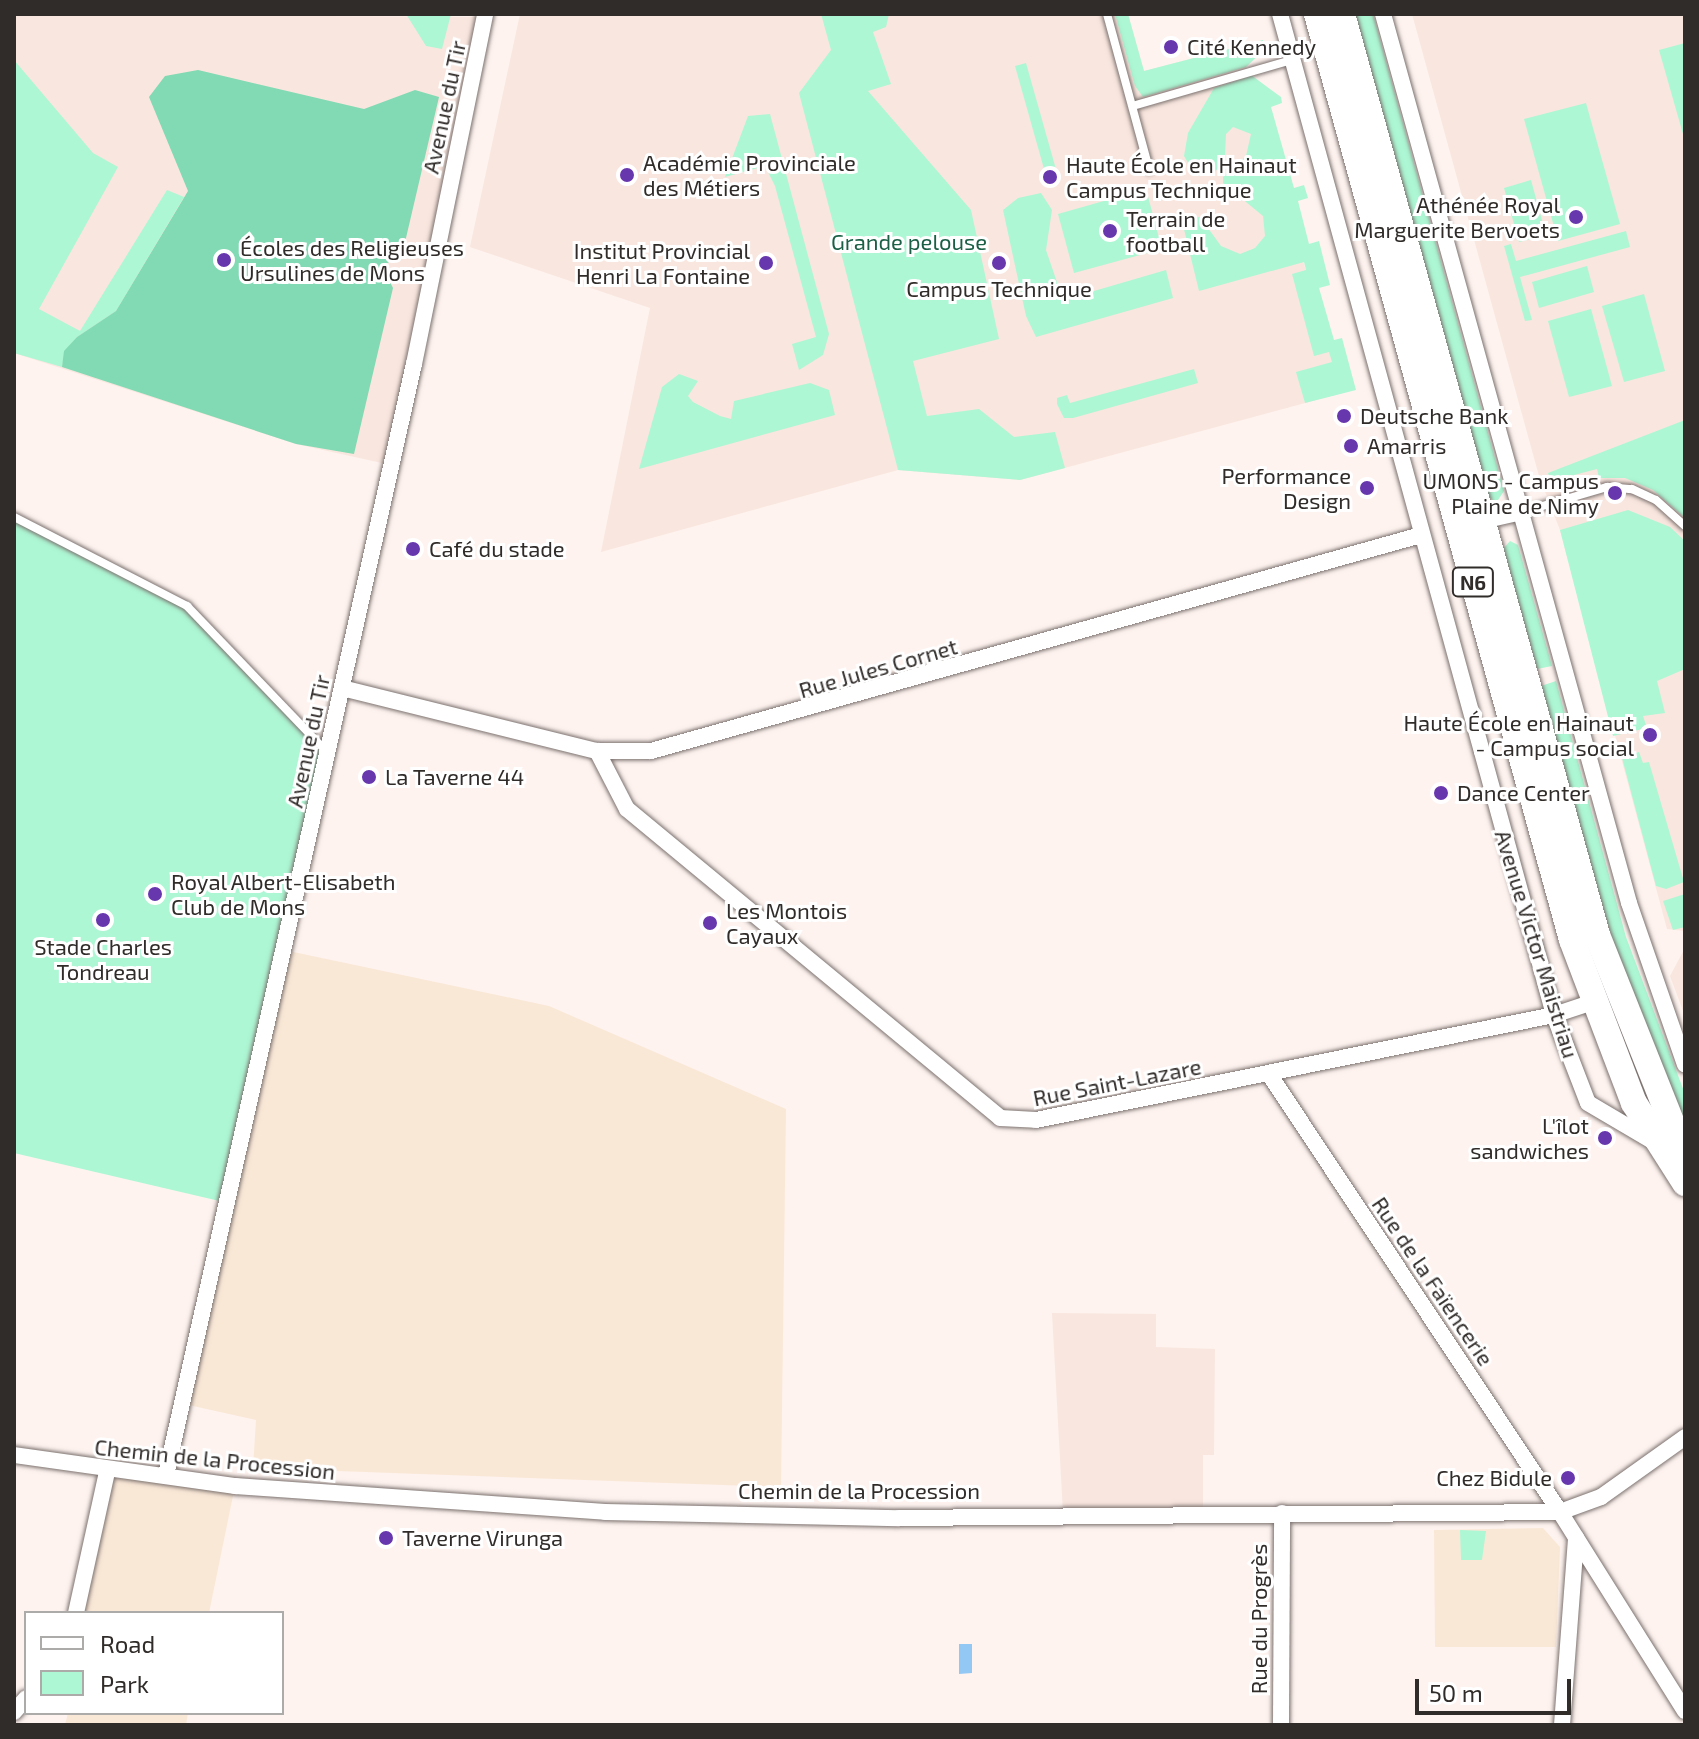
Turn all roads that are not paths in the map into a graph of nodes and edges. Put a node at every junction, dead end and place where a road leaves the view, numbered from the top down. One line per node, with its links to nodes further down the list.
1 (485, 14): 15 (street, Avenue du Tir)
2 (1107, 14): 8 (lane)
3 (1280, 14): 7 (street, Avenue Victor Maistriau)
4 (1317, 14): 18 (main road, Avenue Victor Maistriau / N6)
5 (1342, 14): 12 (main road, N6)
6 (1383, 14): 10 (street)
7 (1292, 60): 8 (lane); 14 (street, Avenue Victor Maistriau)
8 (1136, 105): 9 (lane)
9 (1149, 169)
10 (1522, 512): 12 (street); 13 (lane); 20 (street)
11 (14, 517): 17 (lane)
12 (1482, 521): 23 (main road, N6)
13 (1685, 526)
14 (1421, 535): 16 (street, Rue Jules Cornet); 19 (street, Avenue Victor Maistriau)
15 (342, 688): 16 (street, Rue Jules Cornet); 17 (street, Avenue du Tir)
16 (597, 751): 21 (street, Rue Saint-Lazare)
17 (328, 753): 28 (street, Avenue du Tir)
18 (1593, 1002): 19 (street, Rue Saint-Lazare); 22 (main road, Avenue Victor Maistriau / N6)
19 (1554, 1015): 21 (street, Rue Saint-Lazare); 22 (street, Avenue Victor Maistriau)
20 (1685, 1065)
21 (1269, 1074): 29 (street, Rue de la Faïencerie)
22 (1654, 1142): 24 (main road, Avenue Victor Maistriau / N6)
23 (1685, 1156)
24 (1685, 1183)
25 (1685, 1437): 29 (street, Chemin de la Procession)
26 (14, 1455): 27 (street, Chemin de la Procession)
27 (107, 1472): 28 (street, Chemin de la Procession); 32 (street)
28 (166, 1475): 30 (street, Chemin de la Procession)
29 (1560, 1512): 30 (street, Chemin de la Procession); 31 (street, Rue de la Faïencerie)
30 (1282, 1513): 34 (street, Rue du Progrès)
31 (1576, 1538): 33 (street, Rue de la Faïencerie); 35 (street)
32 (76, 1611)
33 (1685, 1711)
34 (1281, 1725)
35 (1562, 1725)

